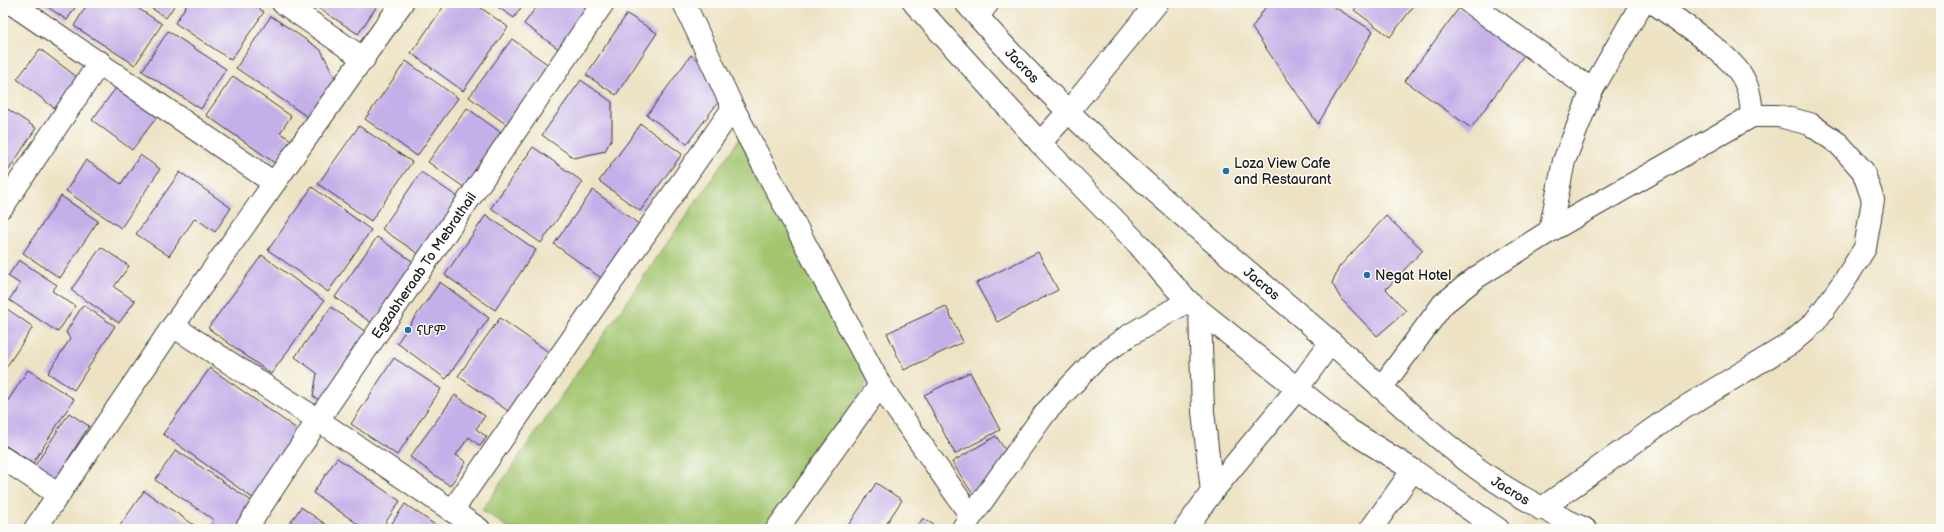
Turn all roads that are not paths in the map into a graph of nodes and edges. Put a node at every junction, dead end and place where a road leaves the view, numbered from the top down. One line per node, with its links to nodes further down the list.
1 (11, 3): 13 (street)
2 (283, 3): 12 (street)
3 (402, 3): 12 (street)
4 (603, 3): 28 (street, Egzabheraab To Mebrathail)
5 (684, 3): 15 (street)
6 (914, 3): 18 (street)
7 (1157, 3): 16 (street)
8 (1470, 3): 14 (street)
9 (1642, 3): 14 (street)
10 (1654, 3): 17 (street)
11 (977, 7): 16 (street, Jacros)
12 (364, 58): 19 (street)
13 (100, 62): 19 (street); 20 (street)
14 (1592, 90): 21 (street)
15 (733, 108): 25 (street); 34 (street)
16 (1068, 112): 18 (street); 24 (street, Jacros)
17 (1752, 116): 21 (street); 33 (street)
18 (1040, 143): 22 (street)
19 (274, 183): 23 (street)
20 (3, 206)
21 (1550, 231): 26 (street)
22 (1194, 306): 27 (street); 31 (street); 35 (street)
23 (173, 326): 28 (street); 32 (street)
24 (1331, 342): 26 (street, Jacros); 27 (street)
25 (880, 385): 35 (street); 39 (street)
26 (1381, 388): 33 (street, Jacros)
27 (1297, 389): 30 (street); 31 (street)
28 (318, 420): 34 (street); 37 (street, Egzabheraab To Mebrathail)
29 (3, 458): 32 (street)
30 (1413, 470): 41 (street); 42 (street)
31 (1212, 492): 40 (street)
32 (59, 495): 36 (street)
33 (1541, 509): 43 (street, Jacros)
34 (452, 511): 38 (street)
35 (967, 523)
36 (35, 529)
37 (246, 529)
38 (479, 529)
39 (777, 529)
40 (1185, 529)
41 (1371, 529)
42 (1498, 529)
43 (1585, 529)

